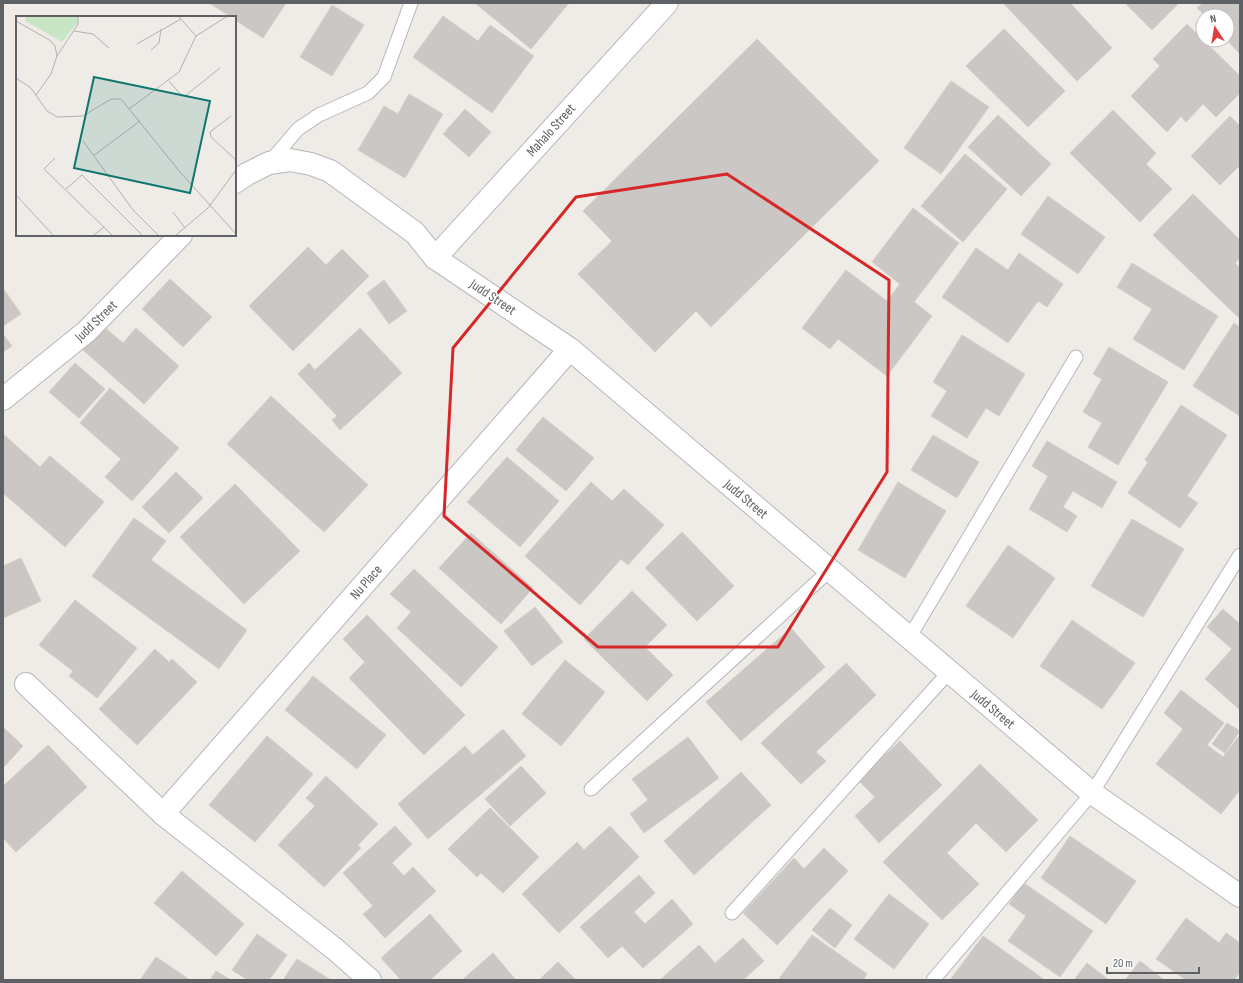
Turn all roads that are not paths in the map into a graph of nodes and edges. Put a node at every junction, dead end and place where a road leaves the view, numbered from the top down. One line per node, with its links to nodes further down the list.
1 (411, 3): 3 (lane)
2 (666, 3): 6 (street, Mahalo Street)
3 (269, 163): 4 (street, Judd Street); 6 (street, Judd Street)
4 (236, 181)
5 (180, 236): 9 (street, Judd Street)
6 (435, 258): 7 (street, Judd Street)
7 (570, 349): 11 (street, Judd Street); 17 (street, Nu Place)
8 (1076, 356): 12 (lane)
9 (3, 399)
10 (1240, 555): 16 (lane)
11 (830, 570): 12 (street, Judd Street); 15 (lane)
12 (909, 638): 13 (street, Judd Street)
13 (949, 672): 16 (street, Judd Street); 19 (lane)
14 (26, 684): 17 (street)
15 (590, 789)
16 (1092, 793): 18 (street, Judd Street); 21 (lane)
17 (163, 814): 20 (street)
18 (1240, 896)
19 (732, 913)
20 (370, 980)
21 (933, 980)

